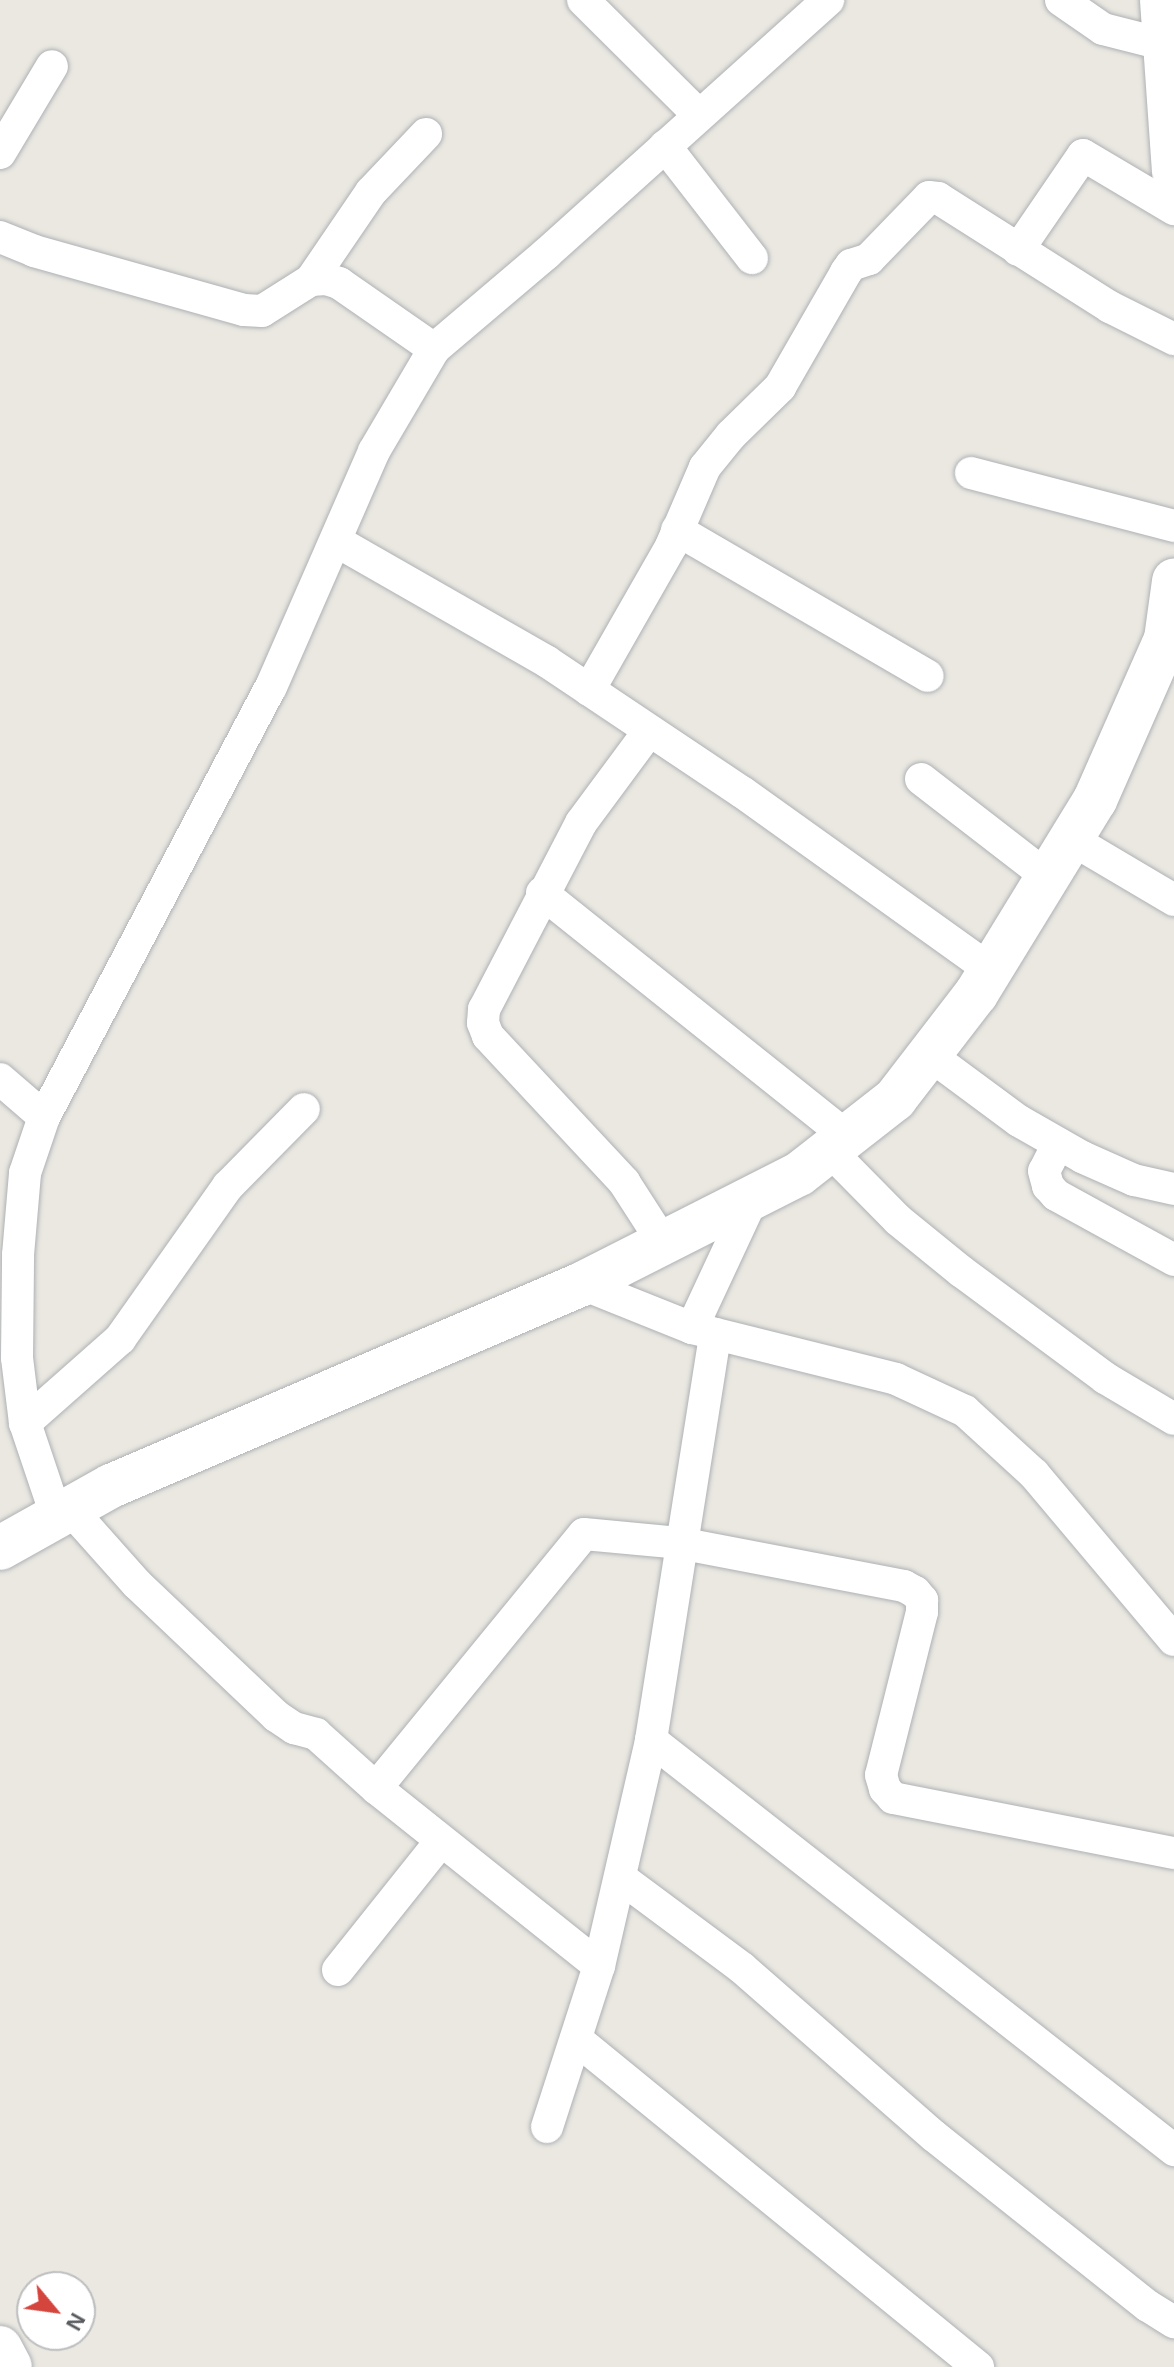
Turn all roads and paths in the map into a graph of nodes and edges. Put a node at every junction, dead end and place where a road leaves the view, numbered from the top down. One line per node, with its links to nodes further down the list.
1 (583, 0): 7 (street)
2 (828, 0): 7 (street)
3 (1061, 0): 5 (street)
4 (1162, 0): 5 (street)
5 (1166, 45): 8 (street)
6 (52, 66): 10 (street)
7 (699, 115): 11 (street)
8 (1172, 123): 12 (street)
9 (426, 134): 17 (street)
10 (2, 143)
11 (665, 146): 16 (street); 19 (street)
12 (1174, 172)
13 (1174, 209): 15 (street)
14 (0, 237): 17 (street)
15 (1018, 250): 18 (street); 22 (street)
16 (752, 258)
17 (311, 280): 19 (street)
18 (1174, 339)
19 (434, 349): 23 (street)
20 (971, 473): 21 (street)
21 (1174, 526)
22 (677, 530): 26 (street); 27 (street)
23 (338, 542): 27 (street); 38 (street)
24 (1174, 581): 25 (street)
25 (1170, 640): 30 (street)
26 (928, 676)
27 (589, 690): 28 (street)
28 (649, 731): 32 (street); 34 (street)
29 (921, 779): 31 (street)
30 (1071, 839): 31 (street); 33 (street)
31 (1048, 877): 34 (street)
32 (542, 893): 39 (street); 43 (street)
33 (1174, 900)
34 (991, 970): 35 (street)
35 (931, 1056): 39 (street); 40 (street)
36 (0, 1079): 38 (street)
37 (304, 1109): 48 (street)
38 (44, 1117): 48 (street)
39 (839, 1144): 42 (street); 47 (street)
40 (1058, 1144): 41 (street); 44 (street)
41 (1174, 1189)
42 (753, 1197): 43 (street); 46 (street)
43 (662, 1241): 45 (street)
44 (1174, 1260)
45 (582, 1284): 46 (street); 49 (street)
46 (704, 1331): 50 (street); 52 (street)
47 (1174, 1419)
48 (25, 1423): 49 (street)
49 (64, 1514): 51 (street); 54 (street)
50 (679, 1543): 53 (street); 54 (street); 56 (street)
51 (0, 1548)
52 (1174, 1640)
53 (651, 1740): 57 (street); 62 (street)
54 (376, 1788): 55 (street)
55 (441, 1841): 58 (street); 59 (street)
56 (1174, 1853)
57 (621, 1878): 58 (street); 63 (street)
58 (599, 1966): 60 (street)
59 (338, 1970)
60 (576, 2039): 61 (street); 66 (street)
61 (547, 2127)
62 (1174, 2150)
63 (1174, 2322)
64 (0, 2348): 65 (street)
65 (10, 2367)
66 (978, 2367)

